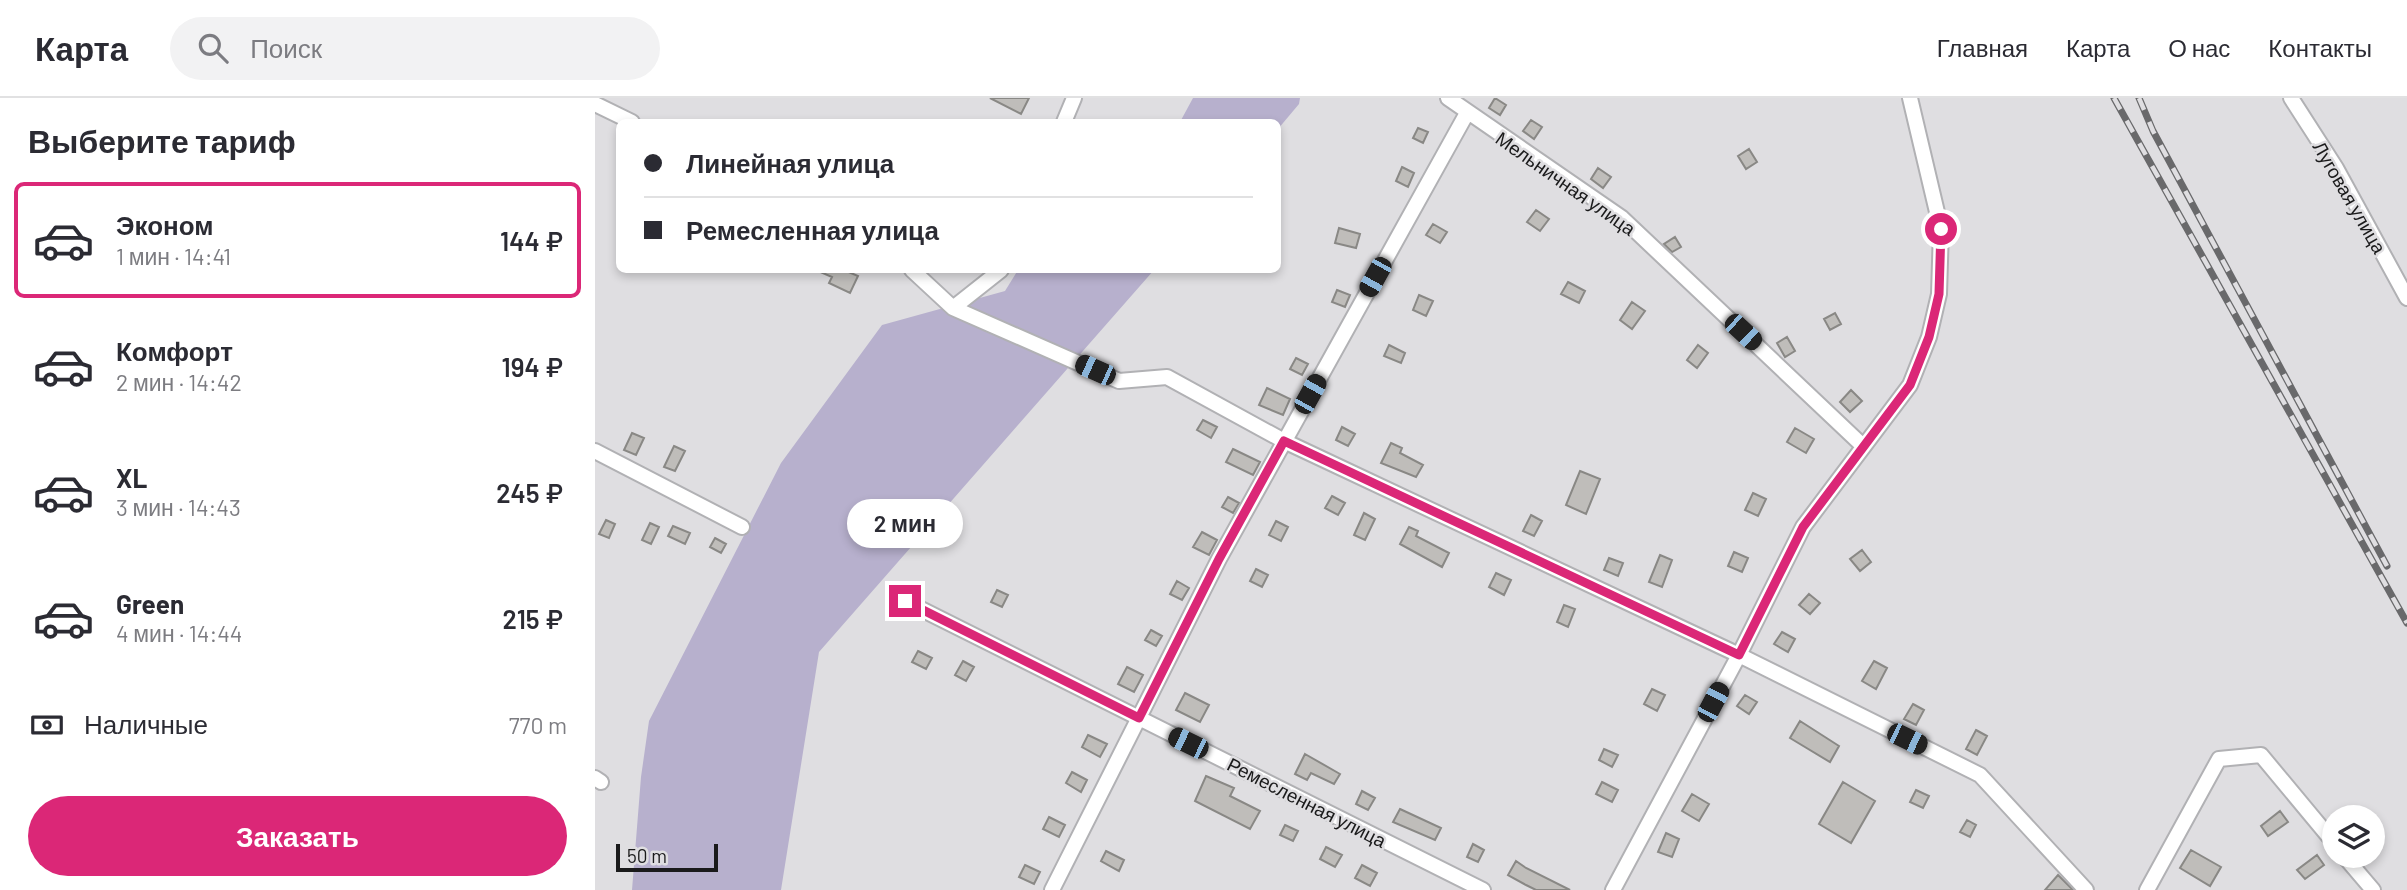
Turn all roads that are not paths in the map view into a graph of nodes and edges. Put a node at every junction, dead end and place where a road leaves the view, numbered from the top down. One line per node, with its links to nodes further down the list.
1 (1074, 98): 8 (street)
2 (1448, 98): 6 (street, Мельничная улица)
3 (1910, 98): 14 (street)
4 (2291, 98): 11 (street, Луговая улица)
5 (595, 104): 7 (street)
6 (1467, 113): 13 (street); 14 (street, Мельничная улица)
7 (626, 119)
8 (1066, 119)
9 (915, 273): 12 (street)
10 (996, 273): 12 (street)
11 (2407, 298)
12 (953, 308): 13 (street)
13 (1284, 441): 18 (street); 19 (street)
14 (1863, 446): 18 (street)
15 (595, 451): 16 (street)
16 (742, 527)
17 (905, 601): 19 (street, Ремесленная улица)
18 (1739, 655): 24 (street); 25 (street)
19 (1139, 718): 22 (street); 23 (street, Ремесленная улица)
20 (2322, 828): 26 (street)
21 (2354, 868): 27 (street)
22 (1052, 890)
23 (1483, 890)
24 (1613, 890)
25 (2086, 890)
26 (2147, 890)
27 (2373, 890)

